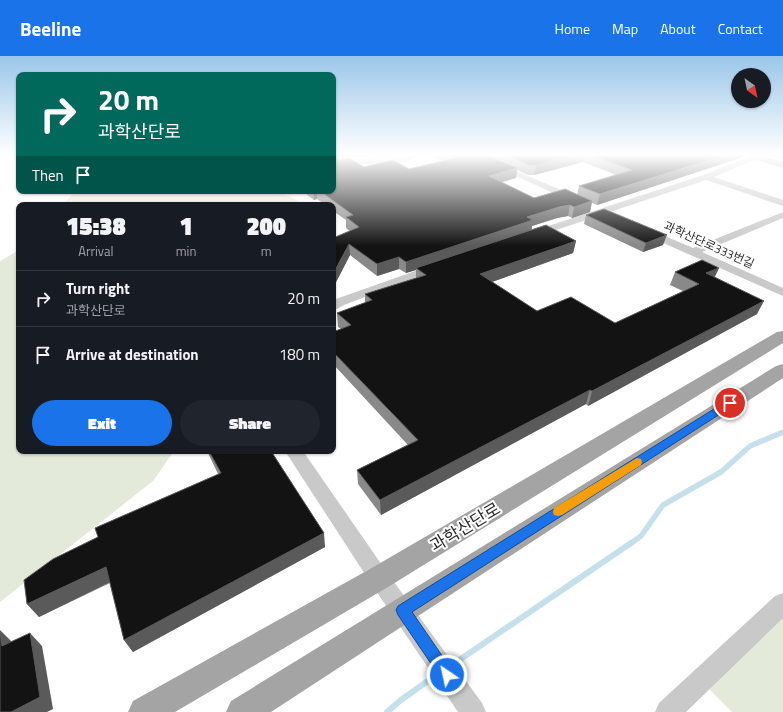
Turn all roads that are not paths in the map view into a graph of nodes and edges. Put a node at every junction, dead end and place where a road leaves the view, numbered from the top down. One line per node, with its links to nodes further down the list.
1 (540, 185): 5 (street)
2 (683, 185): 5 (street)
3 (729, 185): 4 (street)
4 (783, 203)
5 (602, 212): 7 (street); 9 (street)
6 (783, 215): 10 (street)
7 (616, 218)
8 (637, 227): 10 (street, 과학산단로333번길)
9 (526, 237)
10 (693, 252): 12 (street, 과학산단로333번길)
11 (444, 264): 13 (street)
12 (783, 292)
13 (336, 305)
14 (783, 336): 17 (main road, 과학산단로)
15 (783, 370): 17 (main road, 과학산단로)
16 (296, 454): 17 (street)
17 (391, 595): 19 (main road, 과학산단로); 20 (main road, 과학산단로); 21 (street)
18 (783, 603): 22 (street)
19 (144, 712)
20 (242, 712)
21 (473, 712)
22 (668, 712)

